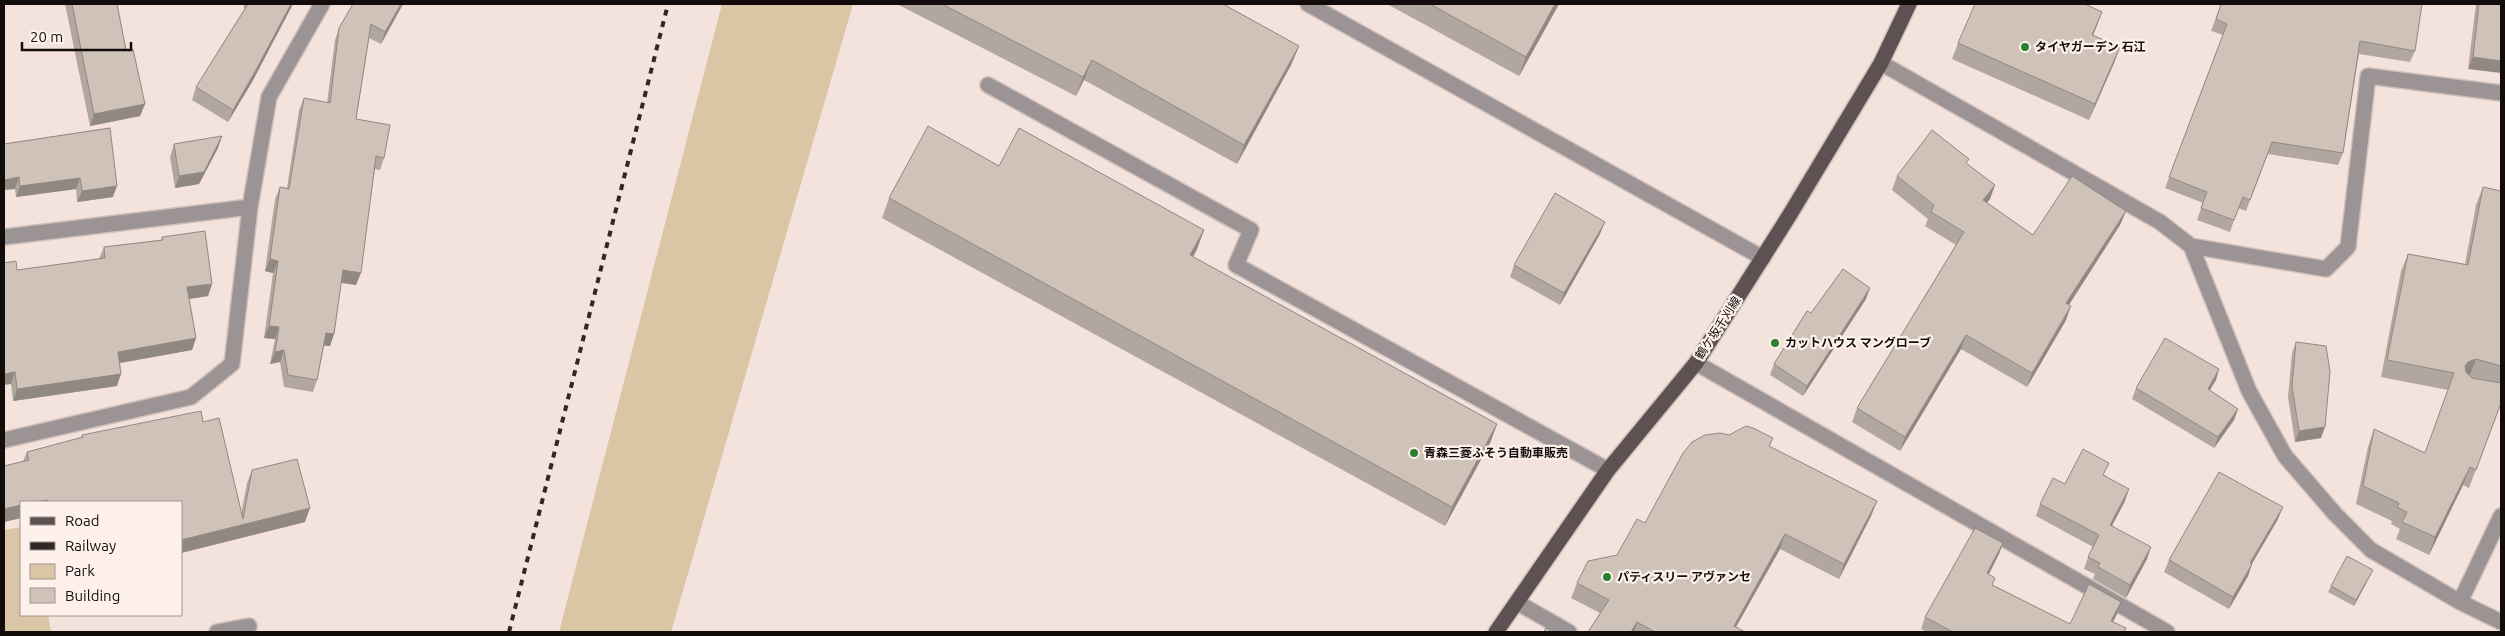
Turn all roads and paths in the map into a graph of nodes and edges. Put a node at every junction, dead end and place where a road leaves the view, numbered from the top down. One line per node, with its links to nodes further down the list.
1 (322, 4): 7 (street)
2 (1308, 4): 10 (street)
3 (1909, 4): 4 (main road, 鶴ケ坂千刈線)
4 (1881, 63): 9 (street); 10 (main road, 鶴ケ坂千刈線)
5 (988, 85): 13 (street)
6 (2501, 93): 9 (street)
7 (250, 207): 8 (street); 12 (street)
8 (4, 237)
9 (2191, 246): 16 (street)
10 (1762, 258): 11 (main road, 鶴ケ坂千刈線)
11 (1696, 363): 13 (main road, 鶴ケ坂千刈線); 22 (street)
12 (4, 440)
13 (1608, 470): 15 (main road, 鶴ケ坂千刈線)
14 (2501, 516): 16 (street)
15 (1518, 602): 20 (main road, 鶴ケ坂千刈線); 21 (street)
16 (2460, 602): 17 (street)
17 (2501, 622)
18 (217, 632): 19 (street)
19 (247, 632)
20 (1496, 632)
21 (1569, 632)
22 (2167, 632)

